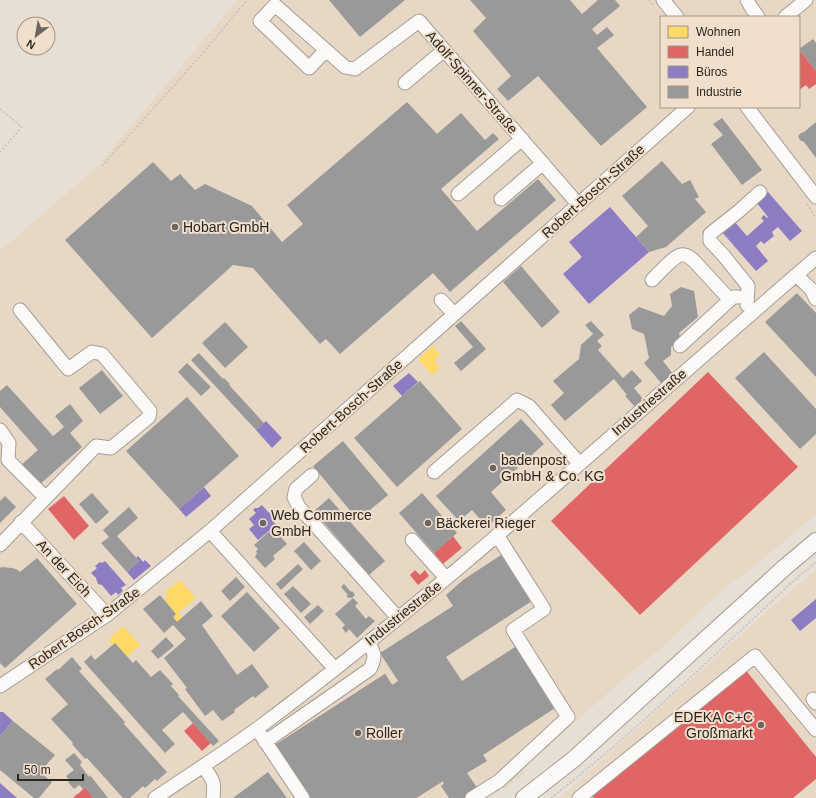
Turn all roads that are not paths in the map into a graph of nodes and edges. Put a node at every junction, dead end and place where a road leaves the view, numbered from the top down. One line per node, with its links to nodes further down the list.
1 (663, 0): 4 (street)
2 (747, 0): 5 (street)
3 (806, 0): 6 (street)
4 (676, 16)
5 (757, 16)
6 (786, 16)
7 (326, 50): 7 (street); 8 (street, Adolf-Spinner-Straße)
8 (444, 50): 9 (street); 12 (street, Adolf-Spinner-Straße)
9 (405, 83)
10 (687, 108): 18 (street, Robert-Bosch-Straße)
11 (748, 108): 16 (street)
12 (522, 139): 13 (street, Adolf-Spinner-Straße); 15 (street)
13 (543, 163): 17 (street); 18 (street, Adolf-Spinner-Straße)
14 (760, 192): 25 (street)
15 (458, 194)
16 (816, 197)
17 (501, 199)
18 (578, 204): 27 (street, Robert-Bosch-Straße)
19 (816, 258): 20 (street, Industriestraße)
20 (796, 275): 22 (street); 25 (street, Industriestraße)
21 (652, 280): 24 (street)
22 (814, 292)
23 (441, 300): 27 (street)
24 (730, 300): 25 (street); 28 (street)
25 (750, 308): 30 (street, Industriestraße)
26 (20, 310): 33 (street)
27 (454, 314): 35 (street, Robert-Bosch-Straße)
28 (680, 346)
29 (0, 430): 33 (street)
30 (579, 464): 31 (street); 36 (street, Industriestraße)
31 (434, 472)
32 (312, 475): 42 (street)
33 (45, 497): 34 (street)
34 (22, 522): 39 (street); 41 (street, An der Eich)
35 (210, 531): 41 (street, Robert-Bosch-Straße); 44 (street)
36 (497, 535): 40 (street, Industriestraße); 53 (street)
37 (412, 540): 40 (street)
38 (816, 541): 54 (main road)
39 (0, 544)
40 (446, 578): 42 (street, Industriestraße)
41 (107, 615): 45 (street, Robert-Bosch-Straße)
42 (398, 618): 43 (street, Industriestraße)
43 (368, 642): 44 (street, Industriestraße); 48 (street)
44 (335, 669): 46 (street, Industriestraße)
45 (0, 686)
46 (256, 729): 48 (street); 49 (street, Industriestraße)
47 (816, 730): 55 (street)
48 (265, 742): 52 (street)
49 (203, 766): 50 (street, Industriestraße); 51 (street)
50 (155, 798)
51 (213, 798)
52 (303, 798)
53 (472, 798)
54 (524, 798)
55 (579, 798)

